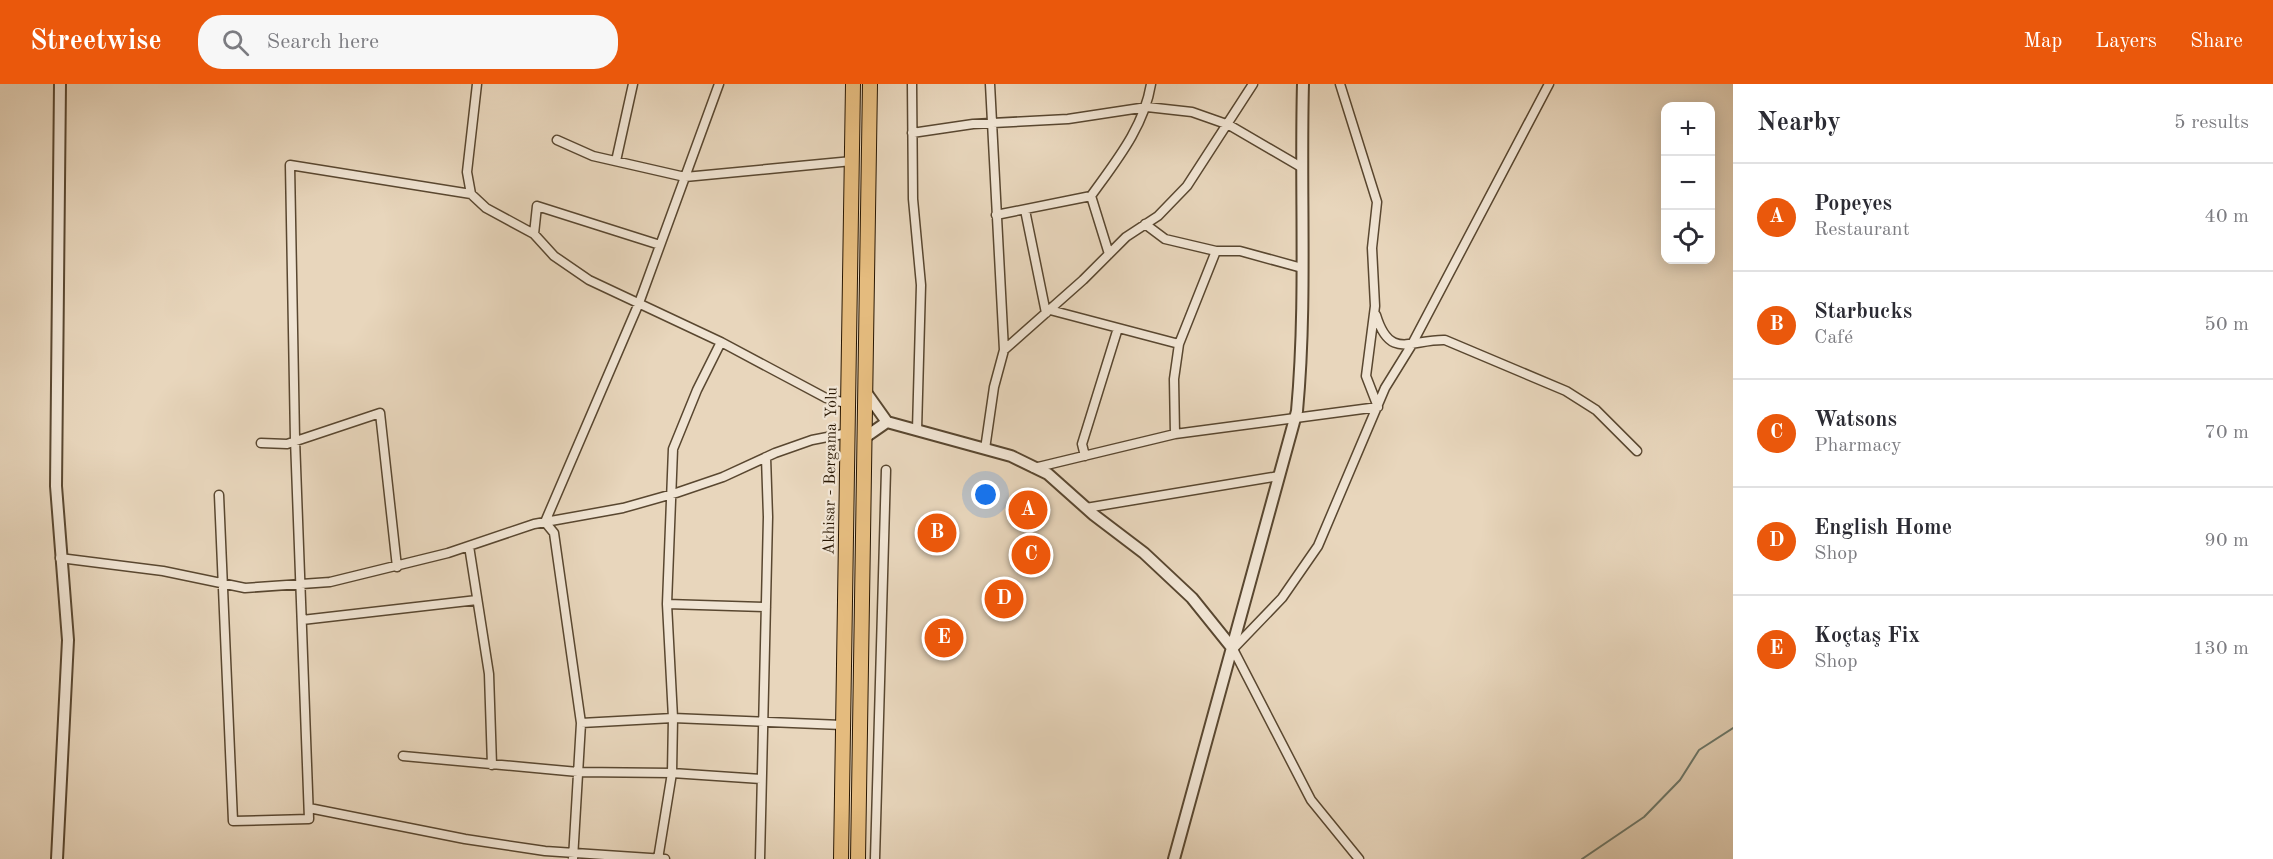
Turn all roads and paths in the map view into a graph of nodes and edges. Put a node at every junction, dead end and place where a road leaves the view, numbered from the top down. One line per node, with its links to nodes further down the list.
1 (60, 84): 64 (street)
2 (477, 84): 23 (street)
3 (633, 84): 19 (street)
4 (719, 84): 22 (street)
5 (853, 84): 20 (main road, Akhisar - Bergama Yolu)
6 (870, 84): 41 (main road, Akhisar - Bergama Yolu)
7 (912, 84): 17 (street)
8 (990, 84): 15 (street)
9 (1151, 84): 14 (street)
10 (1253, 84): 16 (street)
11 (1303, 84): 21 (street)
12 (1340, 84): 34 (street)
13 (1549, 84): 39 (street)
14 (1147, 107): 15 (street); 16 (street); 24 (street)
15 (994, 123): 17 (street); 26 (street)
16 (1229, 125): 21 (street); 27 (street)
17 (912, 133): 46 (street)
18 (557, 140): 19 (street)
19 (616, 161): 22 (street)
20 (852, 161): 22 (street); 42 (main road, Akhisar - Bergama Yolu)
21 (1301, 167): 32 (street)
22 (685, 177): 29 (street)
23 (471, 194): 28 (street); 50 (street)
24 (1091, 196): 25 (street); 31 (street)
25 (1025, 210): 26 (street); 35 (street)
26 (996, 215): 40 (street)
27 (1145, 224): 30 (street); 31 (street)
28 (534, 234): 29 (street); 33 (street)
29 (660, 245): 33 (street)
30 (1216, 252): 32 (street); 38 (street)
31 (1108, 254): 35 (street)
32 (1302, 268): 44 (street)
33 (639, 303): 37 (street); 62 (street)
34 (1374, 311): 39 (street); 43 (street)
35 (1048, 312): 36 (street); 40 (street)
36 (1118, 328): 38 (street); 54 (street)
37 (721, 342): 42 (street); 59 (street)
38 (1179, 344): 48 (street)
39 (1411, 346): 43 (street); 53 (street)
40 (1004, 350): 52 (street)
41 (866, 391): 45 (street); 49 (main road, Akhisar - Bergama Yolu)
42 (850, 404): 47 (main road, Akhisar - Bergama Yolu)
43 (1378, 407): 44 (street); 72 (street)
44 (1294, 420): 48 (street); 58 (street)
45 (887, 422): 46 (street); 49 (street)
46 (917, 430): 52 (street)
47 (848, 433): 55 (street); 76 (main road, Akhisar - Bergama Yolu)
48 (1175, 434): 54 (street)
49 (864, 438): 89 (main road, Akhisar - Bergama Yolu)
50 (295, 439): 51 (street); 65 (street); 67 (street)
51 (261, 443)
52 (984, 449): 56 (street)
53 (1637, 451)
54 (1084, 456): 56 (street)
55 (766, 457): 59 (street); 70 (street)
56 (1034, 468): 61 (street)
57 (886, 470): 90 (street)
58 (1279, 476): 61 (street); 72 (street)
59 (672, 494): 62 (street); 69 (street)
60 (219, 495): 66 (street)
61 (1086, 508): 72 (street)
62 (545, 522): 63 (street); 75 (street)
63 (469, 546): 65 (street); 68 (street)
64 (60, 558): 66 (street); 84 (street)
65 (397, 567): 67 (street)
66 (222, 583): 67 (street); 82 (street)
67 (301, 584): 71 (street)
68 (477, 600): 71 (street); 78 (street)
69 (667, 604): 70 (street); 73 (street)
70 (766, 607): 74 (street)
71 (302, 620): 82 (street)
72 (1233, 649): 91 (street); 92 (street)
73 (672, 718): 74 (street); 75 (street); 80 (street)
74 (762, 722): 76 (street); 81 (street)
75 (581, 723): 79 (street)
76 (842, 725): 88 (main road, Akhisar - Bergama Yolu)
77 (403, 756): 78 (street)
78 (492, 765): 79 (street)
79 (578, 772): 80 (street); 83 (street)
80 (672, 773): 81 (street); 85 (street)
81 (761, 779): 87 (street)
82 (309, 807): 83 (street)
83 (574, 856): 85 (street)
84 (57, 859)
85 (658, 859): 86 (street)
86 (665, 859)
87 (760, 859)
88 (841, 859)
89 (858, 859)
90 (876, 859)
91 (1174, 859)
92 (1359, 859)

